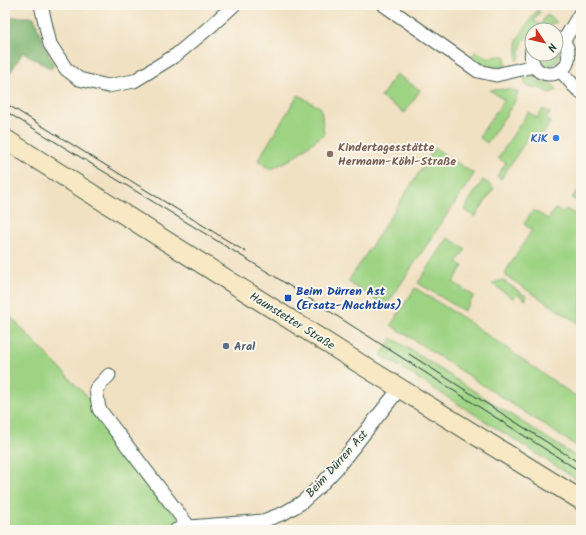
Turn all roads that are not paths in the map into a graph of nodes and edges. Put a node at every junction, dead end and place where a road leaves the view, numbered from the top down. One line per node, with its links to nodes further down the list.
1 (41, 5): 2 (street)
2 (234, 5)
3 (384, 5): 8 (street)
4 (581, 12): 5 (street)
5 (564, 34)
6 (564, 44): 9 (street)
7 (533, 62): 8 (street)
8 (534, 66): 9 (street)
9 (560, 71): 10 (street)
10 (581, 92)
11 (5, 139): 13 (main road, Haunstetter Straße)
12 (109, 375): 15 (street)
13 (400, 388): 14 (main road, Haunstetter Straße); 15 (street, Beim Dürren Ast)
14 (581, 500)
15 (189, 527): 16 (street, Beim Dürren Ast)
16 (176, 530)

